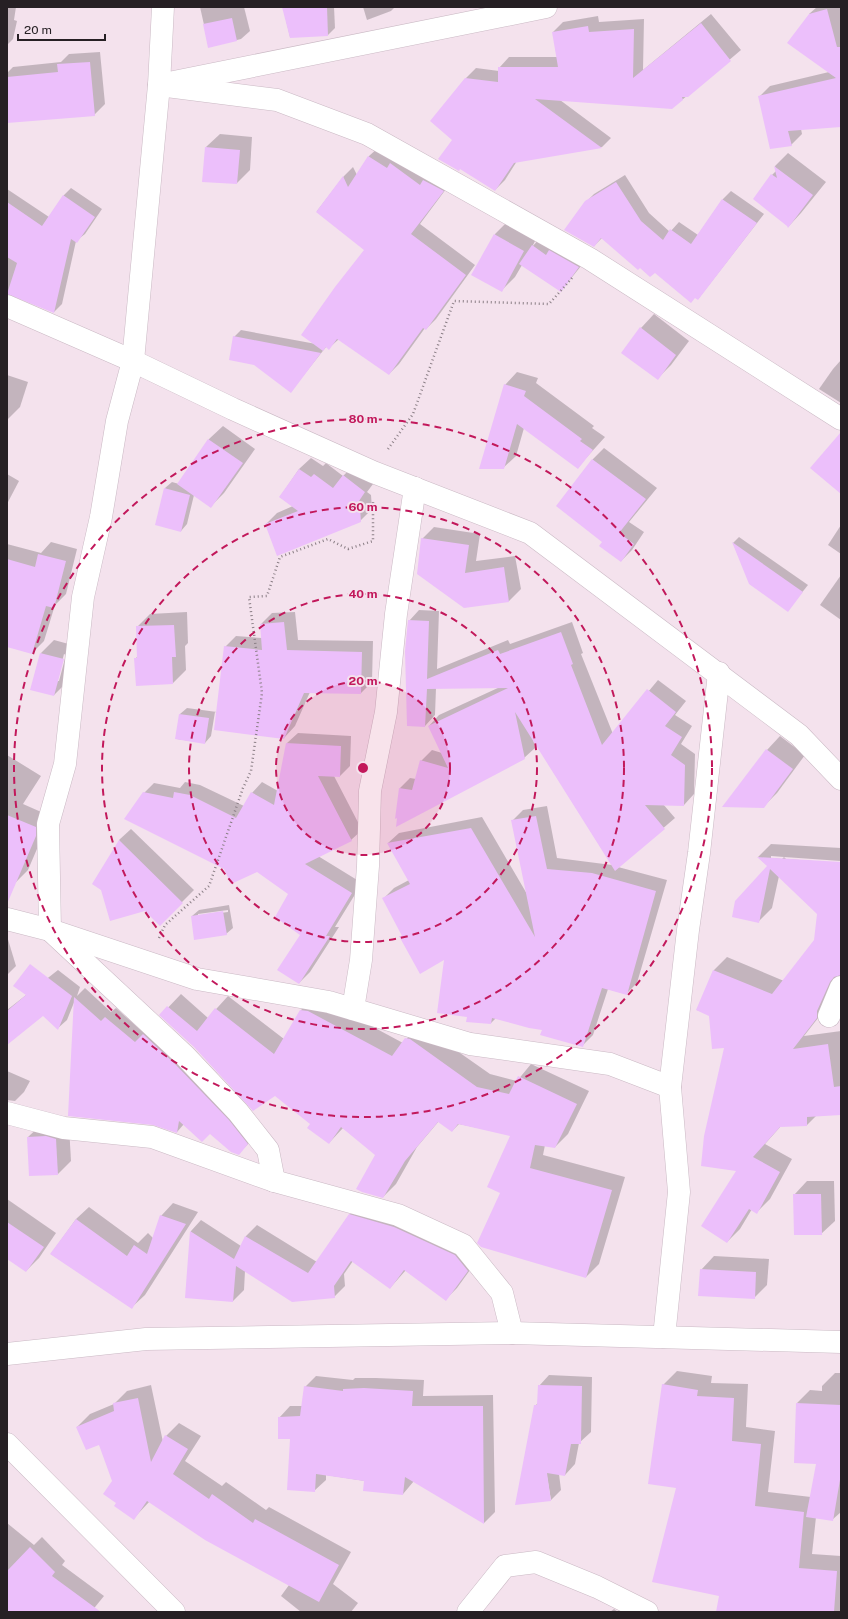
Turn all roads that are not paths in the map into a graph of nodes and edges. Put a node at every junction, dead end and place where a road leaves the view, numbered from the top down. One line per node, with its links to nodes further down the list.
1 (163, 7): 3 (street)
2 (546, 7): 3 (street)
3 (159, 85): 5 (street); 6 (street)
4 (7, 306): 5 (street)
5 (133, 362): 7 (street); 11 (street)
6 (841, 418)
7 (415, 488): 8 (street); 13 (street)
8 (719, 673): 9 (street); 15 (street)
9 (841, 779)
10 (7, 919): 11 (street)
11 (50, 930): 13 (street); 17 (street)
12 (841, 987): 14 (street)
13 (353, 1009): 15 (street)
14 (829, 1016)
15 (670, 1087): 19 (street)
16 (7, 1113): 17 (street)
17 (274, 1181): 18 (street)
18 (512, 1333): 19 (street); 21 (street)
19 (664, 1337): 20 (street)
20 (841, 1342)
21 (7, 1354)
22 (7, 1444): 23 (street)
23 (174, 1612)
24 (468, 1612): 25 (street)
25 (647, 1612)

